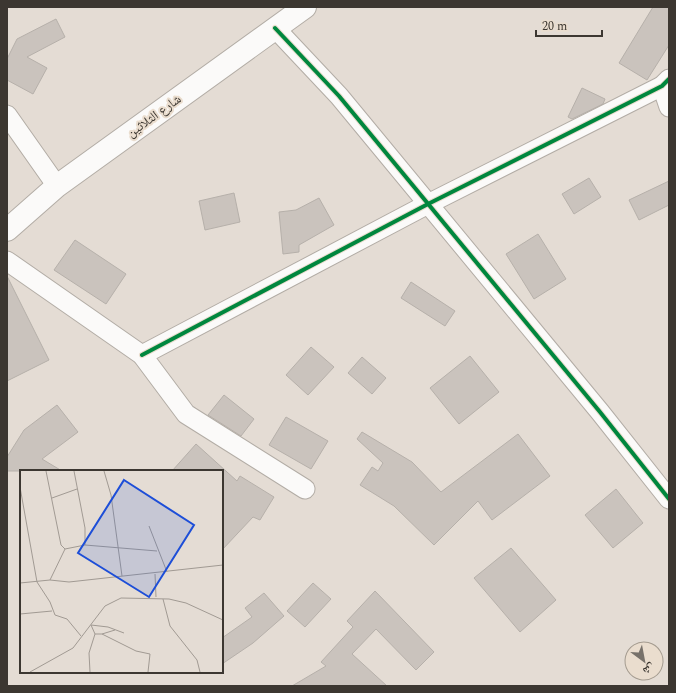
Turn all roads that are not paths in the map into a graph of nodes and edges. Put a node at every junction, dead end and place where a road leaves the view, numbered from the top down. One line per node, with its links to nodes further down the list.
1 (305, 7): 2 (street, شارع الثلاثين)
2 (275, 28): 6 (street, شارع الثلاثين); 7 (street)
3 (665, 82): 4 (street); 7 (street)
4 (669, 107)
5 (7, 115): 6 (street)
6 (57, 186): 8 (street, شارع الثلاثين)
7 (428, 204): 10 (street); 12 (street)
8 (7, 230)
9 (7, 261): 10 (street)
10 (142, 355): 11 (street)
11 (305, 489)
12 (669, 499)

